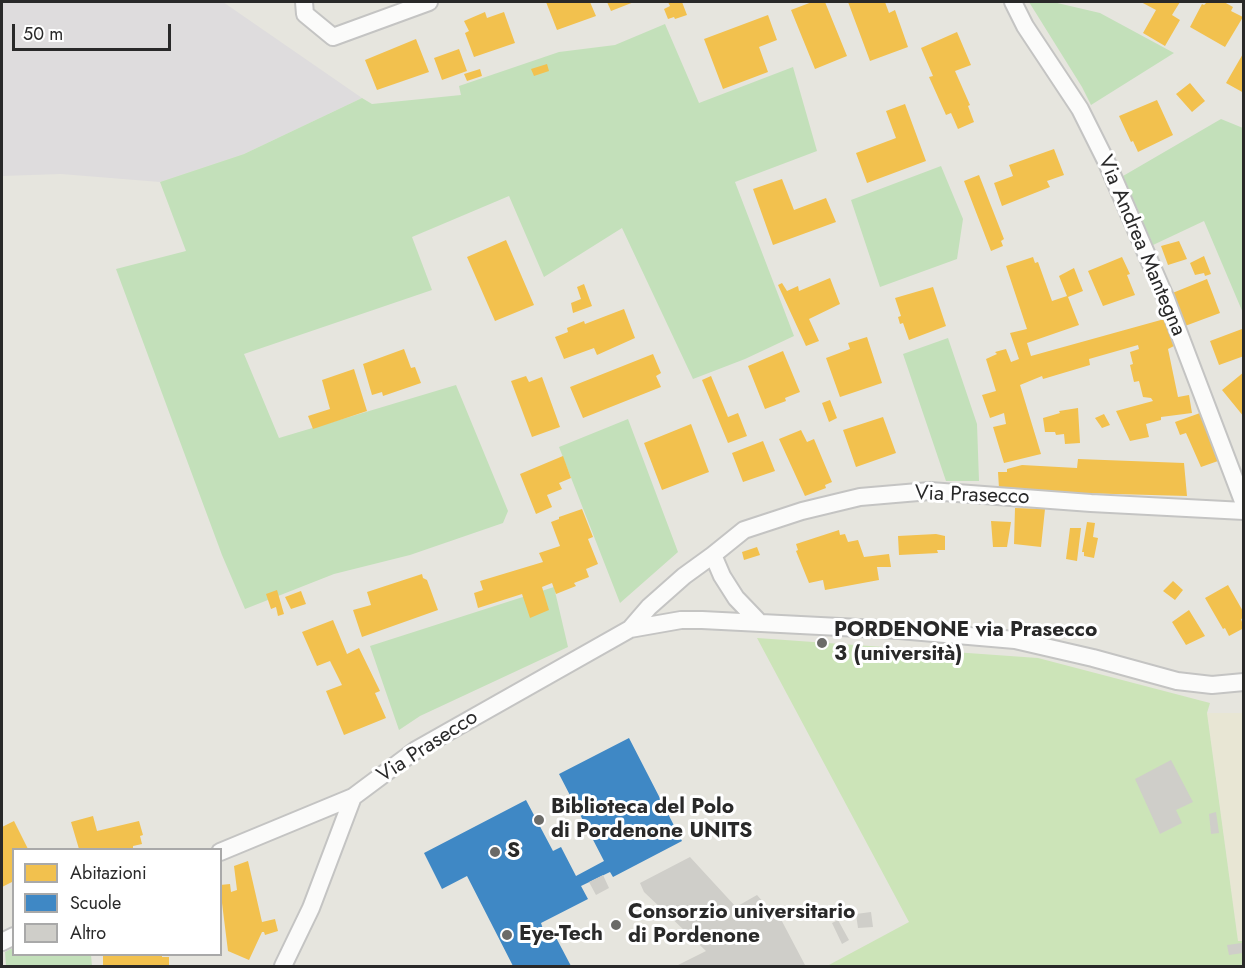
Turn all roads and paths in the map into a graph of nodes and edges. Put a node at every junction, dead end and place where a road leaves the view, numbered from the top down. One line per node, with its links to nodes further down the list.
1 (304, 2): 2 (street)
2 (429, 2)
3 (1013, 2): 4 (street, Via Andrea Mantegna)
4 (1244, 504)
5 (1244, 511): 6 (street, Via Prasecco)
6 (713, 555): 7 (street); 8 (street, Via Prasecco)
7 (759, 622): 8 (street, Via Prasecco); 9 (street, Via Prasecco)
8 (630, 629): 10 (street, Via Prasecco)
9 (1244, 682)
10 (353, 797): 11 (street, Via Prasecco); 12 (street)
11 (222, 851)
12 (283, 966)

